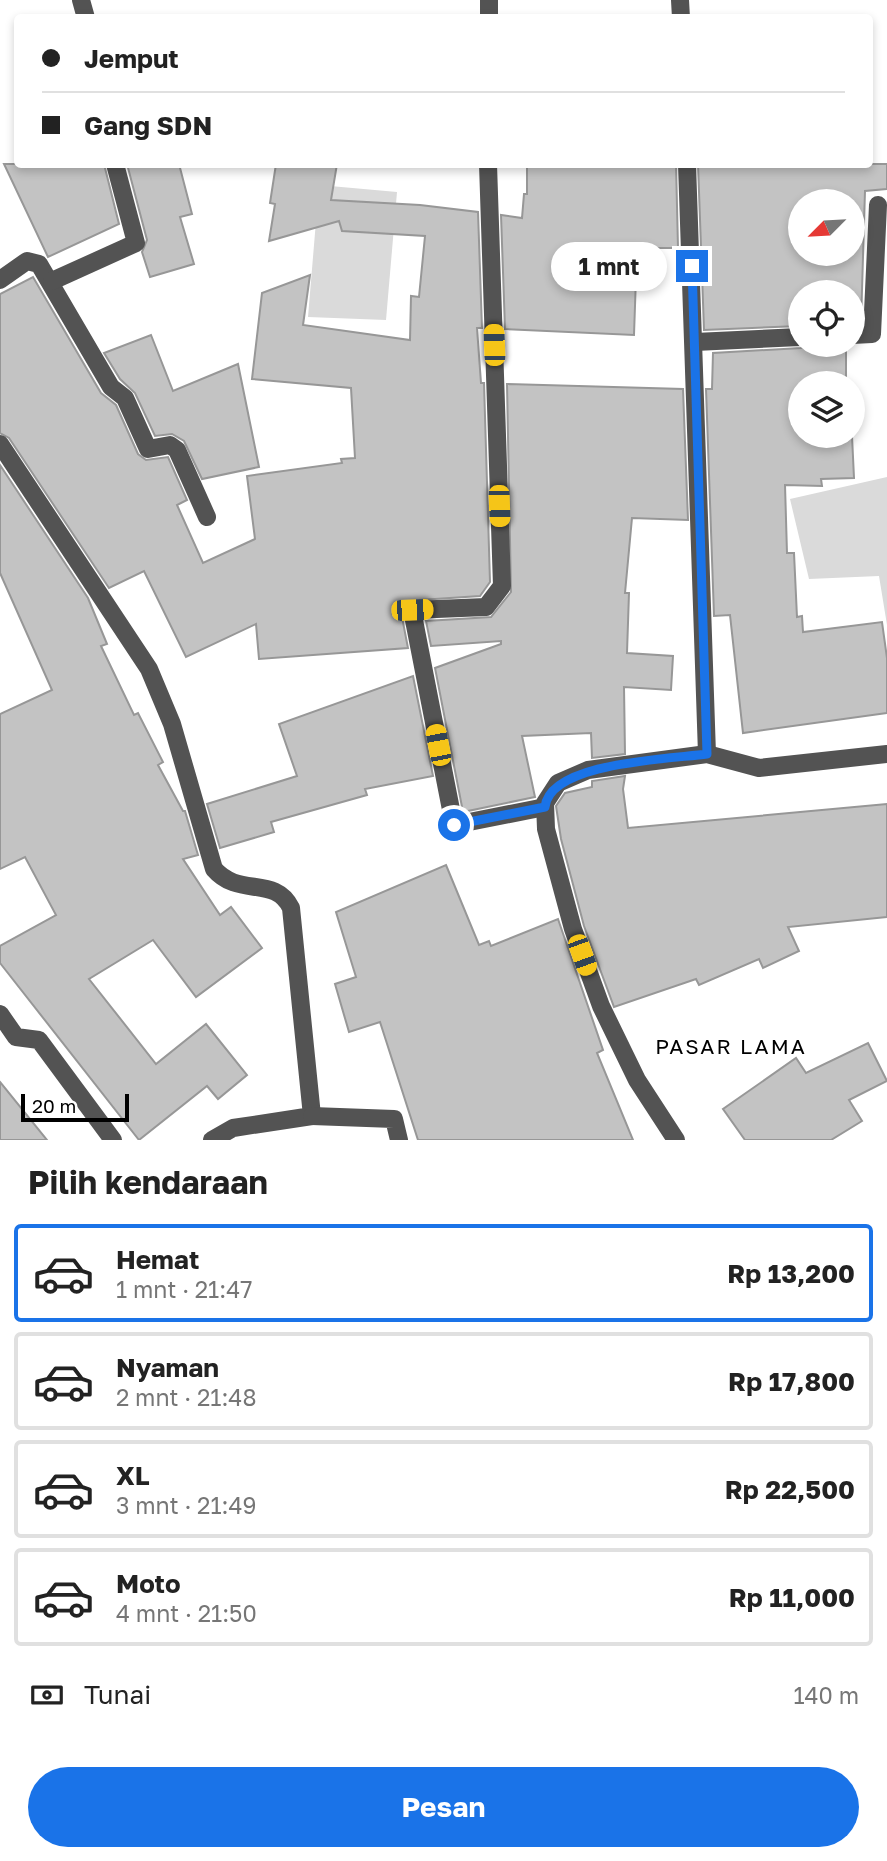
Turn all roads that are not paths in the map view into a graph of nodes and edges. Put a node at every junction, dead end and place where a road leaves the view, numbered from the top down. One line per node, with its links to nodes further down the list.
1 (116, 168): 6 (street)
2 (488, 168): 14 (street)
3 (687, 168): 9 (street)
4 (878, 205): 7 (street)
5 (0, 280): 6 (street)
6 (52, 281): 11 (street)
7 (865, 334)
8 (788, 338): 9 (street)
9 (695, 342): 12 (street)
10 (0, 443): 16 (street)
11 (207, 517)
12 (707, 754): 13 (street); 14 (street)
13 (887, 754)
14 (545, 807): 20 (street)
15 (0, 1014): 17 (street)
16 (312, 1116): 18 (street); 19 (street)
17 (113, 1140)
18 (212, 1140)
19 (399, 1140)
20 (676, 1140)

